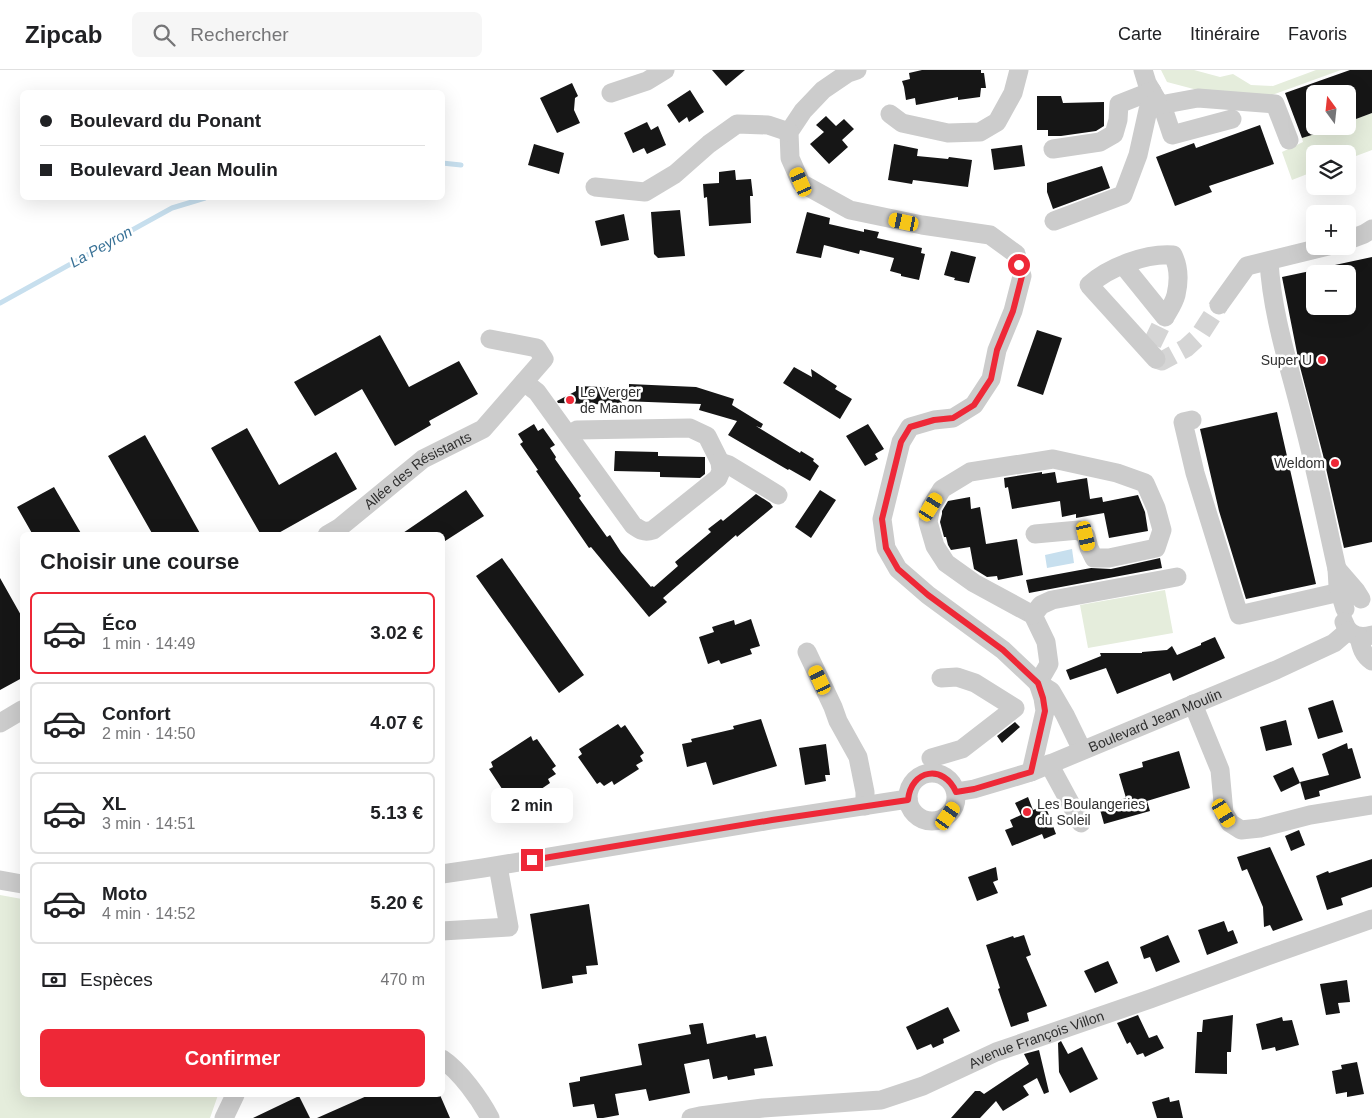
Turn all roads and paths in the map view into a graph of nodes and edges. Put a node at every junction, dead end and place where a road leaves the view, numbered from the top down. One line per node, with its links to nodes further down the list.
1 (665, 70): 5 (street)
2 (857, 70): 9 (street)
3 (1019, 70): 7 (street)
4 (1143, 70): 6 (street)
5 (611, 93)
6 (1158, 102): 8 (street); 10 (street); 11 (street); 13 (street)
7 (890, 114)
8 (1232, 119)
9 (789, 132): 12 (street); 36 (street)
10 (1289, 140)
11 (1053, 150)
12 (595, 187)
13 (1054, 220)
14 (1372, 229): 15 (street)
15 (1356, 237)
16 (1306, 252): 17 (street)
17 (1269, 261): 19 (street); 30 (street)
18 (1123, 265): 21 (street)
19 (1220, 305)
20 (490, 338): 22 (street, Allée des Résistants)
21 (1152, 352)
22 (524, 382): 24 (street); 27 (street, Allée des Résistants)
23 (1192, 420): 30 (street)
24 (568, 435): 25 (street); 25 (street)
25 (720, 462): 26 (street)
26 (778, 495)
27 (332, 532)
28 (1035, 534): 31 (street)
29 (1176, 577): 31 (street)
30 (1355, 600): 32 (street)
31 (1033, 615): 36 (street)
32 (1360, 634): 34 (street); 37 (street, Boulevard Jean Moulin)
33 (807, 652): 49 (street)
34 (1372, 661)
35 (941, 678): 43 (street)
36 (1038, 683): 39 (street); 41 (street)
37 (1194, 704): 42 (street, Boulevard Jean Moulin); 48 (street)
38 (20, 711): 40 (street)
39 (1065, 715): 41 (street); 42 (street)
40 (0, 723)
41 (1042, 725): 45 (street)
42 (1082, 750): 44 (street, Boulevard Jean Moulin)
43 (931, 759): 46 (street); 47 (street)
44 (1049, 764): 45 (street, Boulevard Jean Moulin); 50 (street)
45 (1031, 772): 46 (street, Boulevard Jean Moulin)
46 (956, 792): 47 (street)
47 (908, 800): 49 (street)
48 (1372, 805)
49 (865, 806): 51 (street)
50 (1081, 823)
51 (498, 866): 52 (street); 56 (street)
52 (445, 874)
53 (0, 880): 54 (street)
54 (20, 884)
55 (1372, 919): 61 (street, Avenue François Villon)
56 (445, 931)
57 (445, 1061): 60 (street)
58 (234, 1097): 59 (street)
59 (224, 1118)
60 (490, 1118)
61 (691, 1118)

